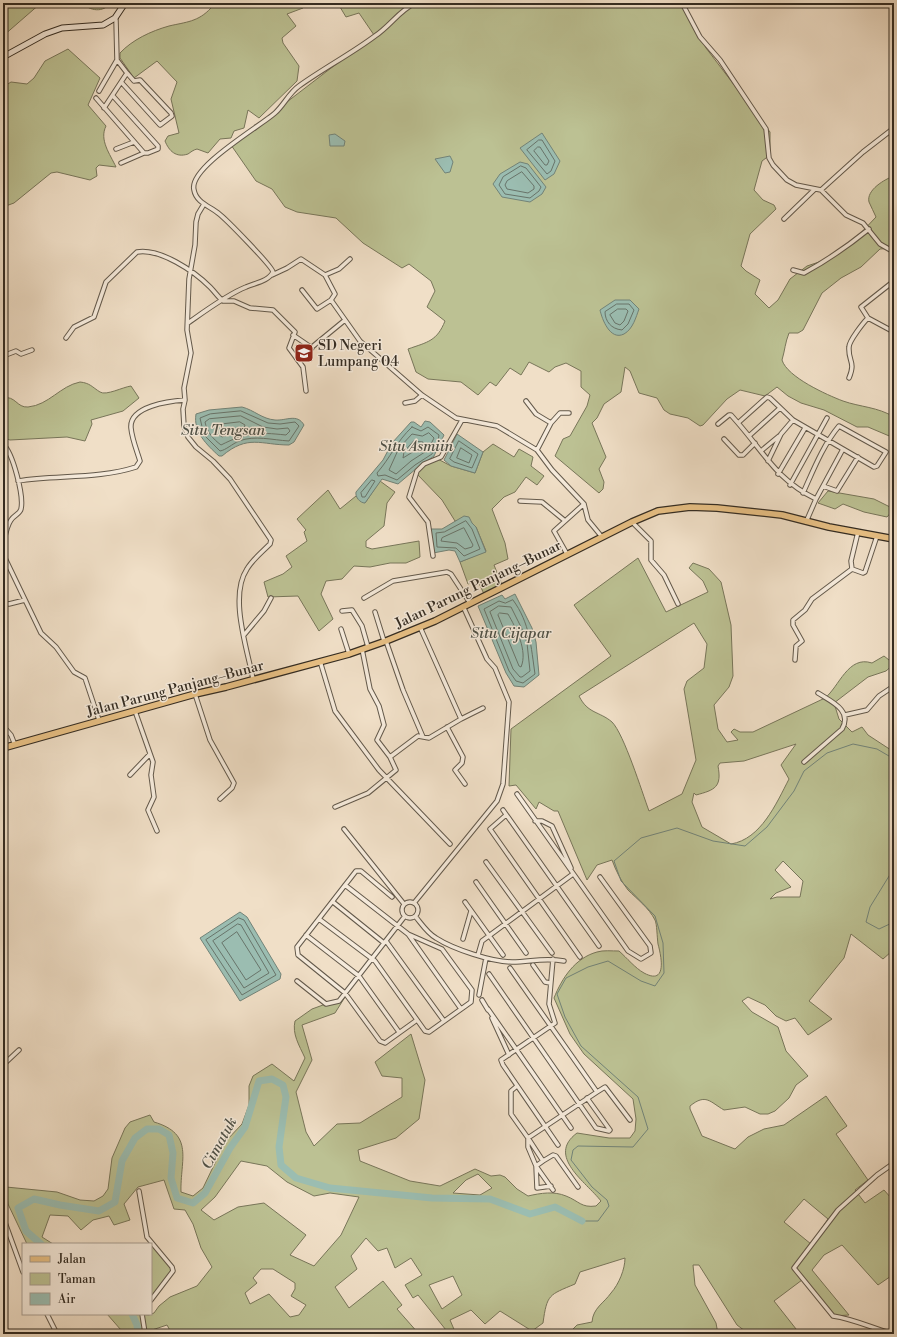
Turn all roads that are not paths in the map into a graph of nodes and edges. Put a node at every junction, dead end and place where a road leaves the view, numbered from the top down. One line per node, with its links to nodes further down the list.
1 (126, 3): 5 (street)
2 (415, 3): 20 (street)
3 (682, 3): 18 (street)
4 (116, 20): 6 (street)
5 (3, 57)
6 (117, 60): 7 (street); 9 (street)
7 (128, 73): 8 (street); 8 (street)
8 (122, 83): 10 (street)
9 (99, 91)
10 (113, 96): 12 (street); 16 (street)
11 (96, 98): 12 (street)
12 (104, 108): 14 (street)
13 (893, 130): 19 (street)
14 (134, 142): 15 (street); 16 (street)
15 (116, 149)
16 (144, 153): 17 (street)
17 (121, 163)
18 (815, 189): 19 (street); 21 (street)
19 (821, 190): 22 (street)
20 (204, 204): 26 (street); 27 (street)
21 (784, 219)
22 (869, 229): 23 (street); 25 (street)
23 (894, 252)
24 (350, 259): 28 (street)
25 (793, 270)
26 (190, 272): 32 (street); 35 (street); 38 (street)
27 (272, 275): 28 (street); 32 (street)
28 (325, 275): 31 (street)
29 (894, 281): 33 (street)
30 (302, 290): 31 (street)
31 (331, 300): 34 (street)
32 (223, 301): 35 (street); 37 (street)
33 (868, 318): 36 (street); 43 (street)
34 (345, 320): 39 (street); 45 (street)
35 (188, 323): 46 (street)
36 (894, 332)
37 (293, 335): 39 (street); 44 (street)
38 (66, 338)
39 (312, 348): 41 (street)
40 (32, 350): 42 (street)
41 (306, 352)
42 (3, 356)
43 (849, 378)
44 (306, 391)
45 (422, 395): 48 (street); 52 (street)
46 (185, 400): 71 (street); 101 (street)
47 (526, 400): 54 (street)
48 (405, 403)
49 (780, 408): 53 (street); 55 (street); 60 (street)
50 (569, 413): 54 (street)
51 (827, 418): 59 (street)
52 (462, 420): 66 (street); 88 (street)
53 (793, 420): 57 (street); 58 (street)
54 (551, 423): 66 (street)
55 (738, 423): 56 (street); 60 (street)
56 (718, 424)
57 (805, 428): 59 (street); 70 (street)
58 (781, 434): 67 (street); 69 (street)
59 (818, 435): 62 (street); 72 (street)
60 (749, 436): 63 (street)
61 (724, 439): 63 (street)
62 (830, 441): 65 (street); 68 (street); 74 (street)
63 (755, 443): 67 (street)
64 (3, 444): 71 (street)
65 (843, 449): 68 (street); 73 (street)
66 (537, 450): 77 (street)
67 (761, 451): 69 (street)
68 (858, 457): 73 (street)
69 (768, 461): 70 (street)
70 (778, 474): 72 (street)
71 (18, 481): 85 (street)
72 (790, 485): 74 (street)
73 (823, 486): 75 (street)
74 (803, 493): 75 (street)
75 (816, 499): 80 (street)
76 (520, 501): 78 (street)
77 (584, 504): 78 (street); 83 (street)
78 (564, 520): 86 (street)
79 (632, 522): 80 (main road, Jalan Parung Panjang–Bunar); 83 (main road, Jalan Parung Panjang–Bunar); 95 (street)
80 (806, 522): 81 (main road, Jalan Parung Panjang–Bunar)
81 (858, 532): 82 (main road, Jalan Parung Panjang–Bunar); 89 (street)
82 (877, 536): 84 (main road, Jalan Parung Panjang–Bunar); 89 (street)
83 (602, 537): 86 (main road, Jalan Parung Panjang–Bunar)
84 (894, 539)
85 (3, 546)
86 (567, 554): 94 (main road, Jalan Parung Panjang–Bunar)
87 (3, 556): 92 (street)
88 (433, 556)
89 (852, 569): 105 (street)
90 (271, 598): 101 (street)
91 (364, 598): 94 (street)
92 (25, 600): 93 (street); 115 (street)
93 (3, 603)
94 (470, 603): 96 (main road, Jalan Parung Panjang–Bunar)
95 (678, 604)
96 (463, 606): 99 (main road, Jalan Parung Panjang–Bunar); 146 (street)
97 (342, 611): 103 (street)
98 (375, 612): 102 (street)
99 (420, 627): 102 (main road, Jalan Parung Panjang–Bunar); 114 (street)
100 (341, 629): 104 (street)
101 (244, 635): 107 (street)
102 (385, 641): 103 (main road, Jalan Parung Panjang–Bunar); 118 (street)
103 (365, 648): 104 (main road, Jalan Parung Panjang–Bunar); 122 (street)
104 (349, 654): 106 (main road, Jalan Parung Panjang–Bunar)
105 (795, 660)
106 (320, 662): 107 (main road, Jalan Parung Panjang–Bunar); 125 (street)
107 (253, 679): 110 (main road, Jalan Parung Panjang–Bunar)
108 (894, 686): 113 (street)
109 (818, 693): 113 (street)
110 (195, 694): 112 (main road, Jalan Parung Panjang–Bunar); 128 (street)
111 (483, 708): 114 (street)
112 (135, 711): 115 (main road, Jalan Parung Panjang–Bunar); 121 (street)
113 (845, 714): 123 (street)
114 (461, 719): 117 (street)
115 (99, 720): 119 (main road, Jalan Parung Panjang–Bunar)
116 (3, 726): 119 (street)
117 (447, 727): 118 (street); 126 (street)
118 (423, 737): 122 (street)
119 (15, 745): 120 (main road, Jalan Parung Panjang–Bunar)
120 (3, 748)
121 (150, 754): 124 (street); 134 (street)
122 (390, 757): 125 (street)
123 (804, 762)
124 (130, 774)
125 (388, 778): 129 (street); 135 (street)
126 (465, 784)
127 (517, 794): 132 (street)
128 (220, 799)
129 (335, 807)
130 (503, 810): 131 (street)
131 (506, 815): 141 (street); 143 (street)
132 (535, 821): 137 (street); 137 (street)
133 (344, 829): 147 (street)
134 (156, 831)
135 (450, 844)
136 (486, 862): 149 (street)
137 (573, 874): 138 (street); 141 (street)
138 (600, 877)
139 (476, 882): 153 (street)
140 (345, 885): 142 (street); 144 (street); 154 (street)
141 (556, 886): 143 (street); 160 (street)
142 (392, 897)
143 (539, 899): 149 (street); 165 (street)
144 (332, 902): 152 (street); 159 (street)
145 (465, 902): 148 (street)
146 (414, 903): 147 (street); 151 (street)
147 (404, 904): 150 (street)
148 (471, 911): 157 (street); 158 (street)
149 (522, 911): 153 (street); 162 (street)
150 (405, 916): 151 (street); 154 (street)
151 (415, 916): 163 (street)
152 (319, 919): 156 (street); 167 (street)
153 (505, 923): 157 (street); 161 (street)
154 (397, 926): 155 (street); 159 (street)
155 (408, 934): 180 (street); 180 (street)
156 (306, 935): 173 (street); 176 (street)
157 (489, 936): 163 (street); 164 (street)
158 (463, 939)
159 (385, 942): 167 (street); 182 (street)
160 (599, 946)
161 (526, 953)
162 (552, 953)
163 (478, 955): 166 (street)
164 (503, 956)
165 (580, 957)
166 (486, 958): 168 (street); 177 (street)
167 (372, 959): 173 (street); 181 (street)
168 (553, 959): 169 (street); 175 (street)
169 (564, 961)
170 (533, 965): 175 (street)
171 (510, 968): 183 (street)
172 (489, 974): 185 (street)
173 (359, 976): 176 (street); 184 (street)
174 (297, 981): 176 (street)
175 (550, 982): 183 (street)
176 (345, 993): 184 (street)
177 (479, 995)
178 (482, 1000): 179 (street)
179 (488, 1008): 187 (street); 188 (street)
180 (460, 1009): 182 (street)
181 (417, 1020): 182 (street); 184 (street)
182 (444, 1021)
183 (551, 1026): 185 (street); 191 (street)
184 (399, 1032)
185 (534, 1038): 187 (street); 193 (street)
186 (19, 1050): 189 (street)
187 (517, 1050): 188 (street); 194 (street)
188 (509, 1055): 190 (street)
189 (3, 1065)
190 (517, 1086): 196 (street); 198 (street)
191 (597, 1092): 192 (street); 195 (street)
192 (588, 1098): 193 (street); 193 (street)
193 (579, 1104): 194 (street)
194 (562, 1115): 196 (street); 197 (street)
195 (630, 1120)
196 (545, 1126): 198 (street); 199 (street)
197 (572, 1128)
198 (528, 1138): 200 (street); 202 (street)
199 (558, 1145)
200 (543, 1161): 202 (street); 203 (street)
201 (894, 1163): 216 (street)
202 (536, 1166): 202 (street)
203 (578, 1187)
204 (139, 1191): 207 (street)
205 (3, 1217): 208 (street)
206 (152, 1243): 209 (street)
207 (152, 1243)
208 (22, 1269)
209 (152, 1299)
210 (48, 1315): 214 (street)
211 (142, 1315): 213 (street)
212 (127, 1333): 213 (street)
213 (144, 1333): 215 (street)
214 (57, 1334)
215 (151, 1334)
216 (893, 1334)

